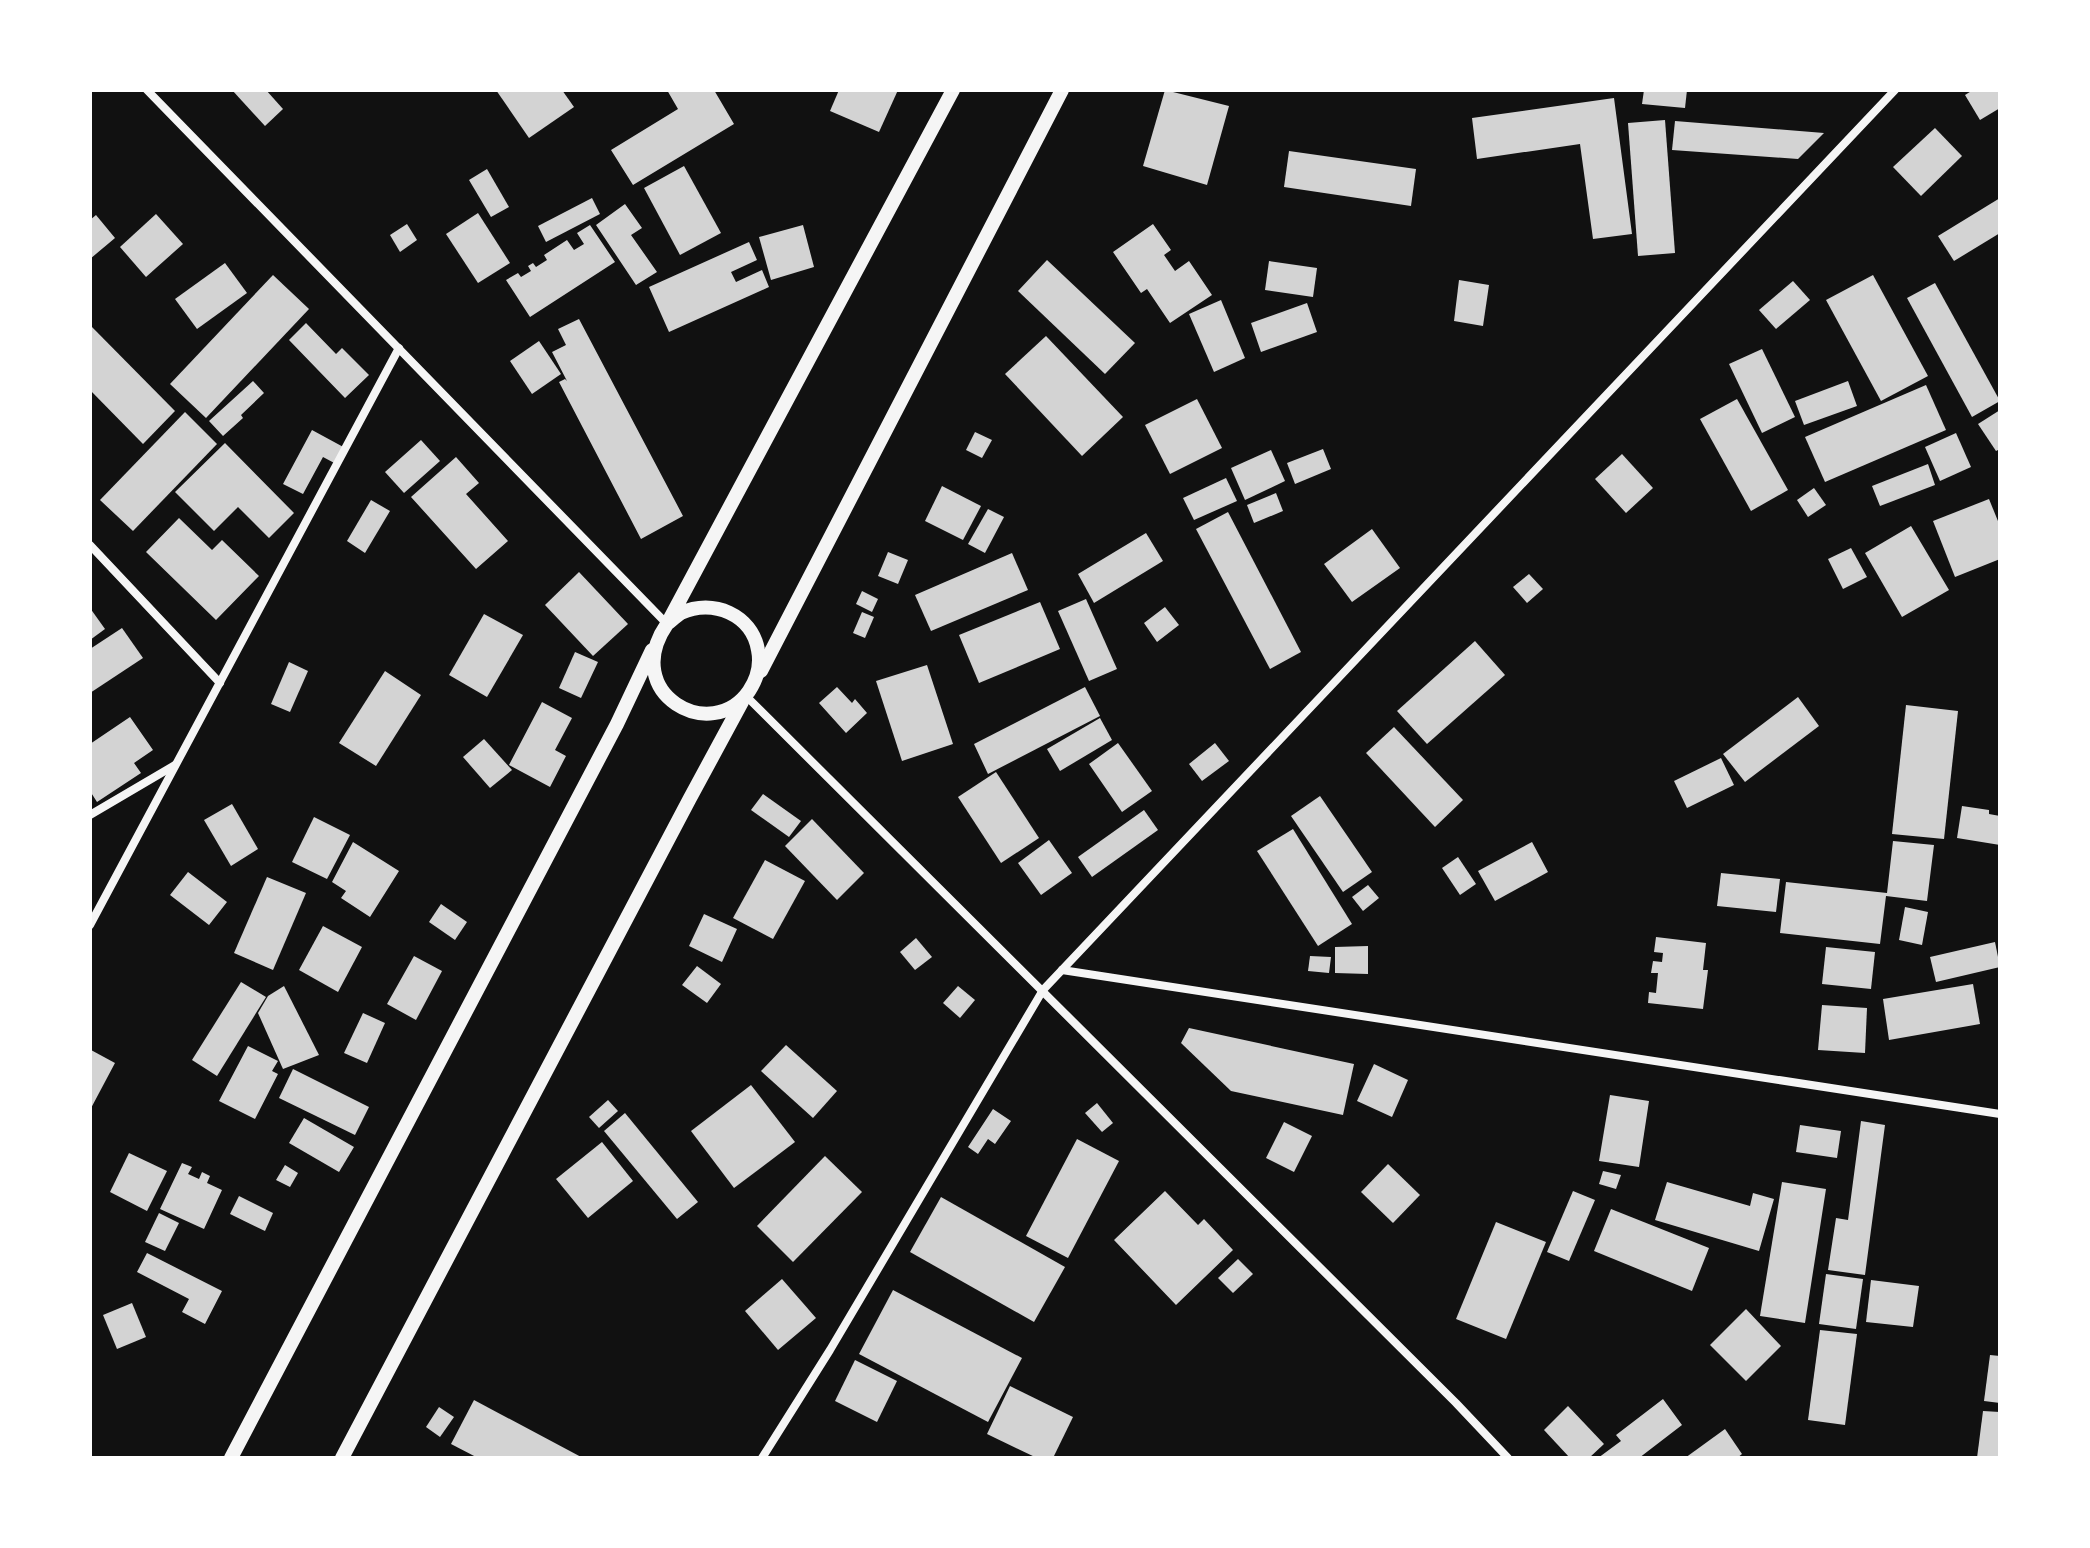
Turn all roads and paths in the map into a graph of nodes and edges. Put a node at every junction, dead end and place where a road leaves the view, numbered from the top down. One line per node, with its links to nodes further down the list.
1 (147, 90): 5 (street)
2 (953, 90): 7 (street)
3 (1062, 90): 9 (street)
4 (1895, 90): 15 (street)
5 (399, 348): 7 (street); 10 (street)
6 (90, 545): 10 (street)
7 (667, 624): 8 (street); 9 (street)
8 (657, 638): 11 (street); 18 (street)
9 (755, 682): 11 (street)
10 (220, 683): 12 (street)
11 (746, 696): 16 (street); 19 (street)
12 (176, 764): 13 (street); 14 (street)
13 (90, 815)
14 (90, 925)
15 (1062, 970): 16 (street); 17 (street)
16 (1043, 990): 20 (street); 21 (street)
17 (2000, 1114)
18 (231, 1458)
19 (342, 1458)
20 (762, 1458)
21 (1508, 1458)

